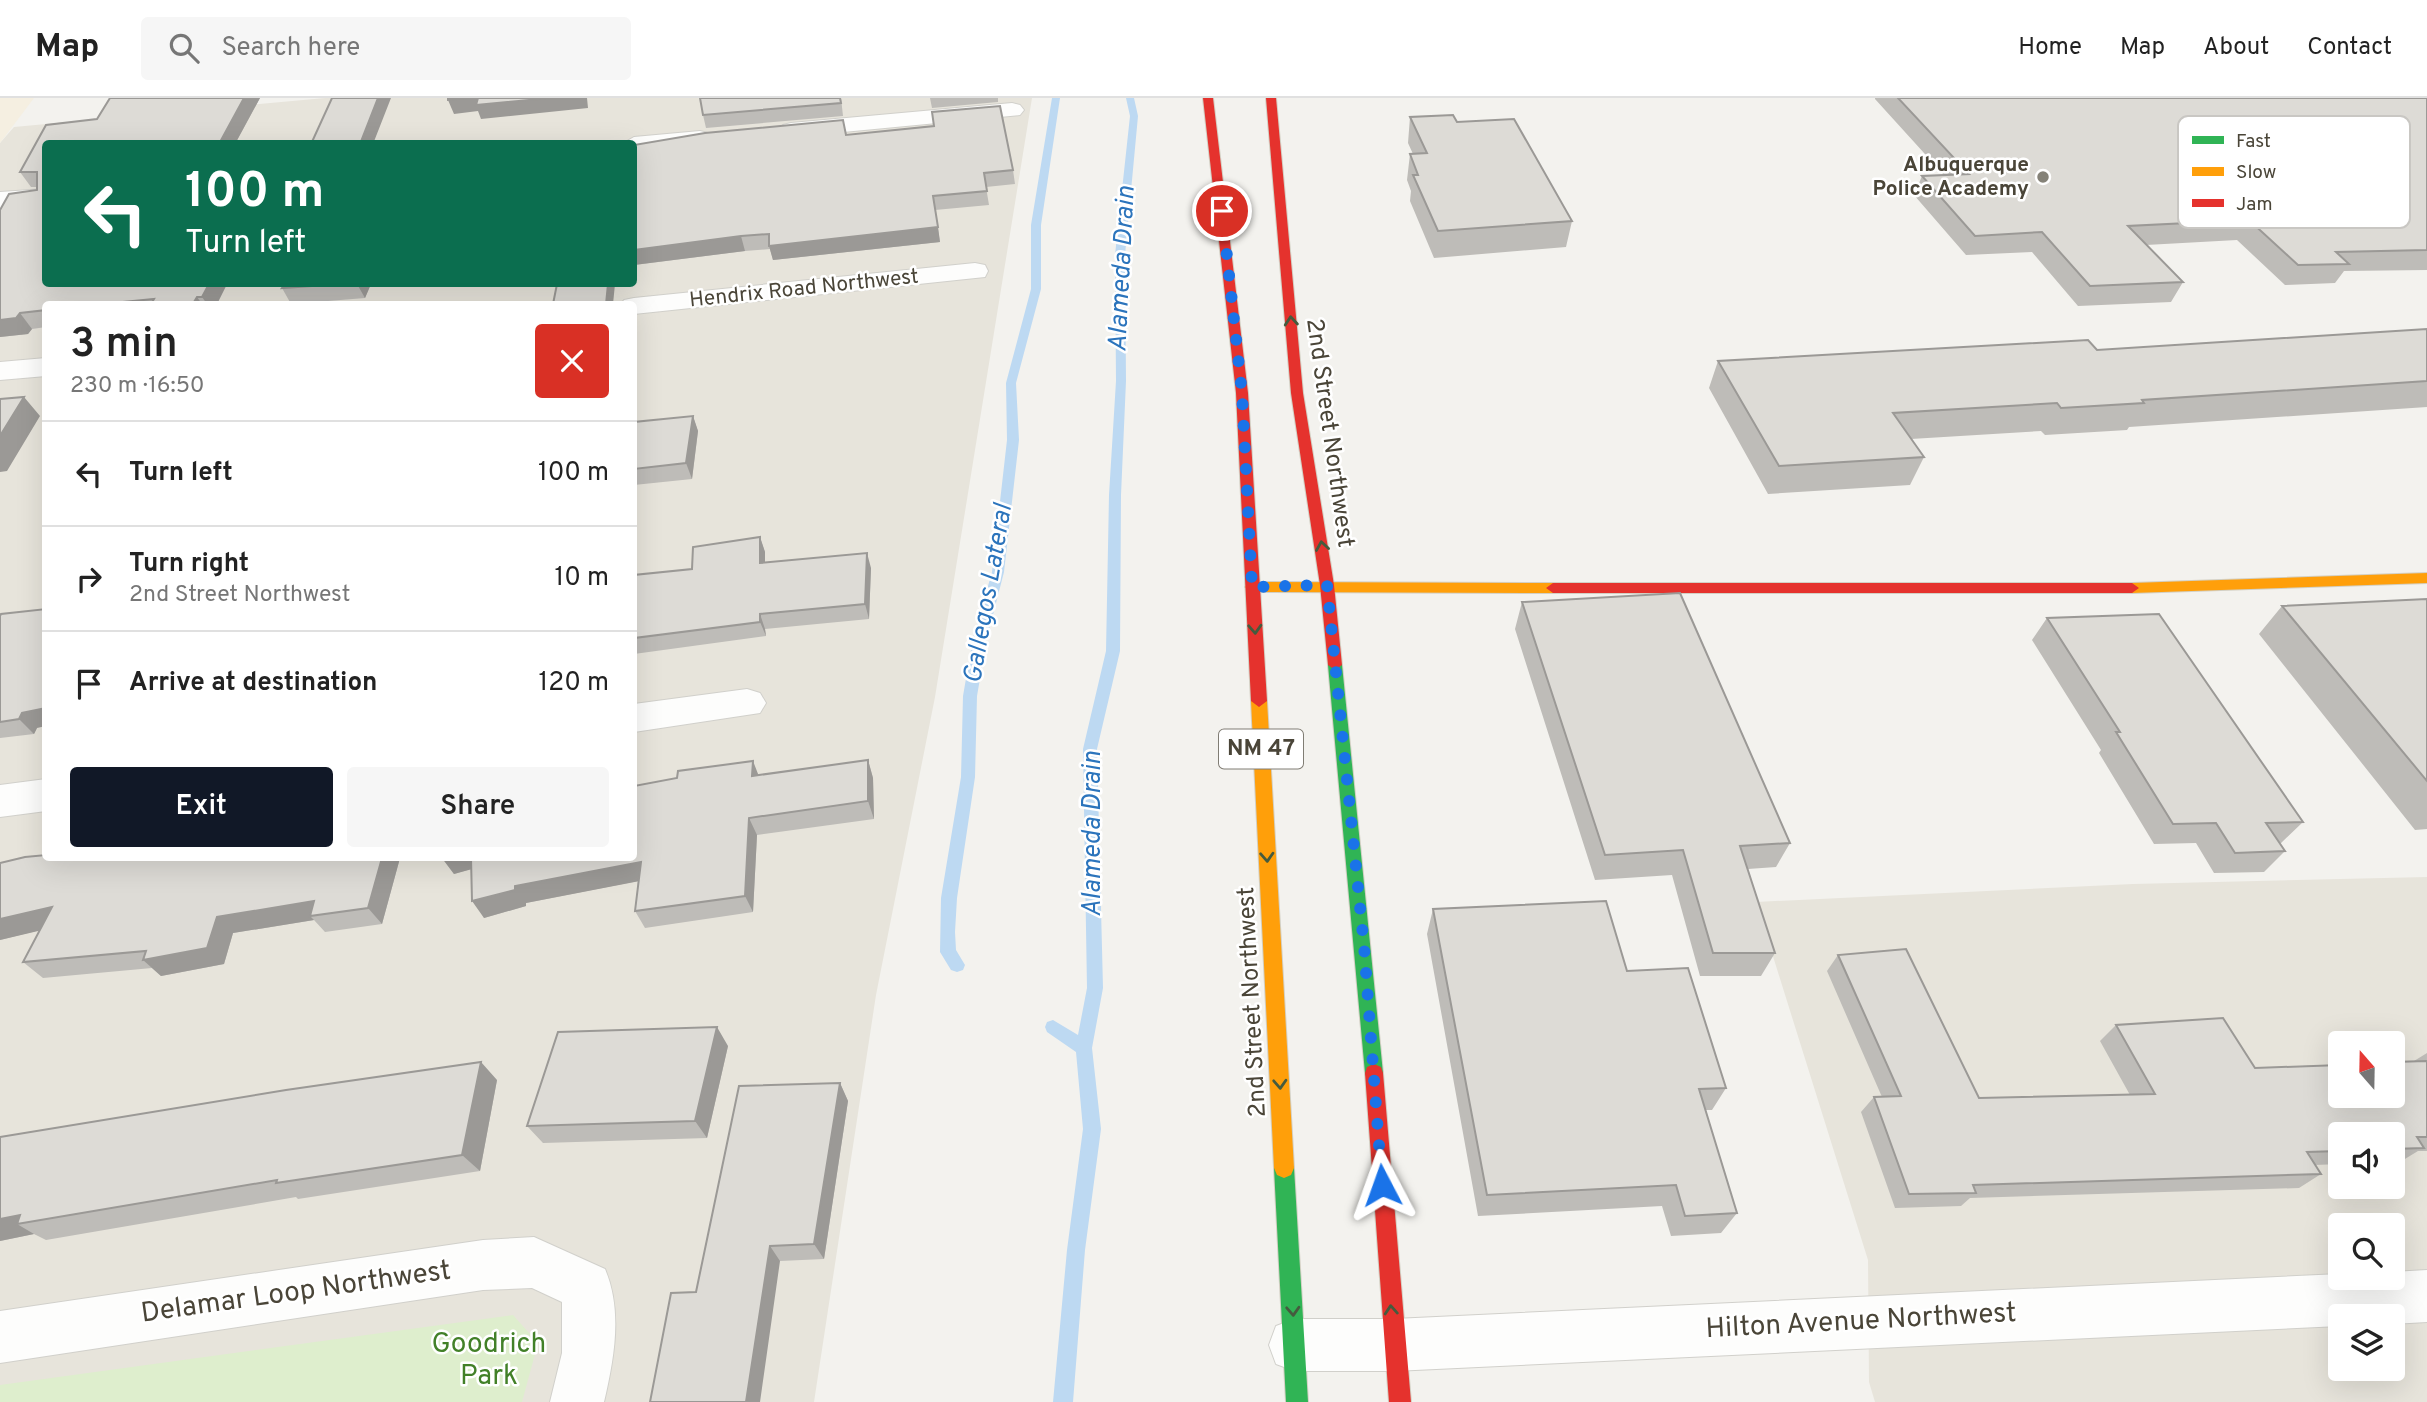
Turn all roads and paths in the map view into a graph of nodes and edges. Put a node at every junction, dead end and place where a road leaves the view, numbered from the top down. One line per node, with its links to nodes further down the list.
1 (1209, 98): 15 (main road, 2nd Street Northwest / NM 47)
2 (1271, 98): 14 (main road, 2nd Street Northwest, one-way to 2)
3 (1012, 110): 4 (street)
4 (769, 132)
5 (728, 135): 6 (street)
6 (637, 144)
7 (42, 196): 8 (street)
8 (0, 200)
9 (975, 271): 10 (street, Hendrix Road Northwest)
10 (637, 306)
11 (42, 367): 12 (street)
12 (0, 372)
13 (2427, 578): 14 (main road)
14 (1327, 585): 15 (main road); 23 (main road, 2nd Street Northwest, one-way to 14)
15 (1252, 587): 22 (main road, 2nd Street Northwest / NM 47, one-way to 22)
16 (747, 703): 17 (street)
17 (637, 718)
18 (42, 796): 19 (street)
19 (0, 801)
20 (2427, 1296): 23 (street, Hilton Avenue Northwest)
21 (0, 1337): 24 (street, Delamar Loop Northwest)
22 (1295, 1345): 23 (street, Hilton Avenue Northwest); 25 (main road, 2nd Street Northwest / NM 47)
23 (1394, 1345): 26 (main road, 2nd Street Northwest)
24 (577, 1402)
25 (1297, 1402)
26 (1400, 1402)

